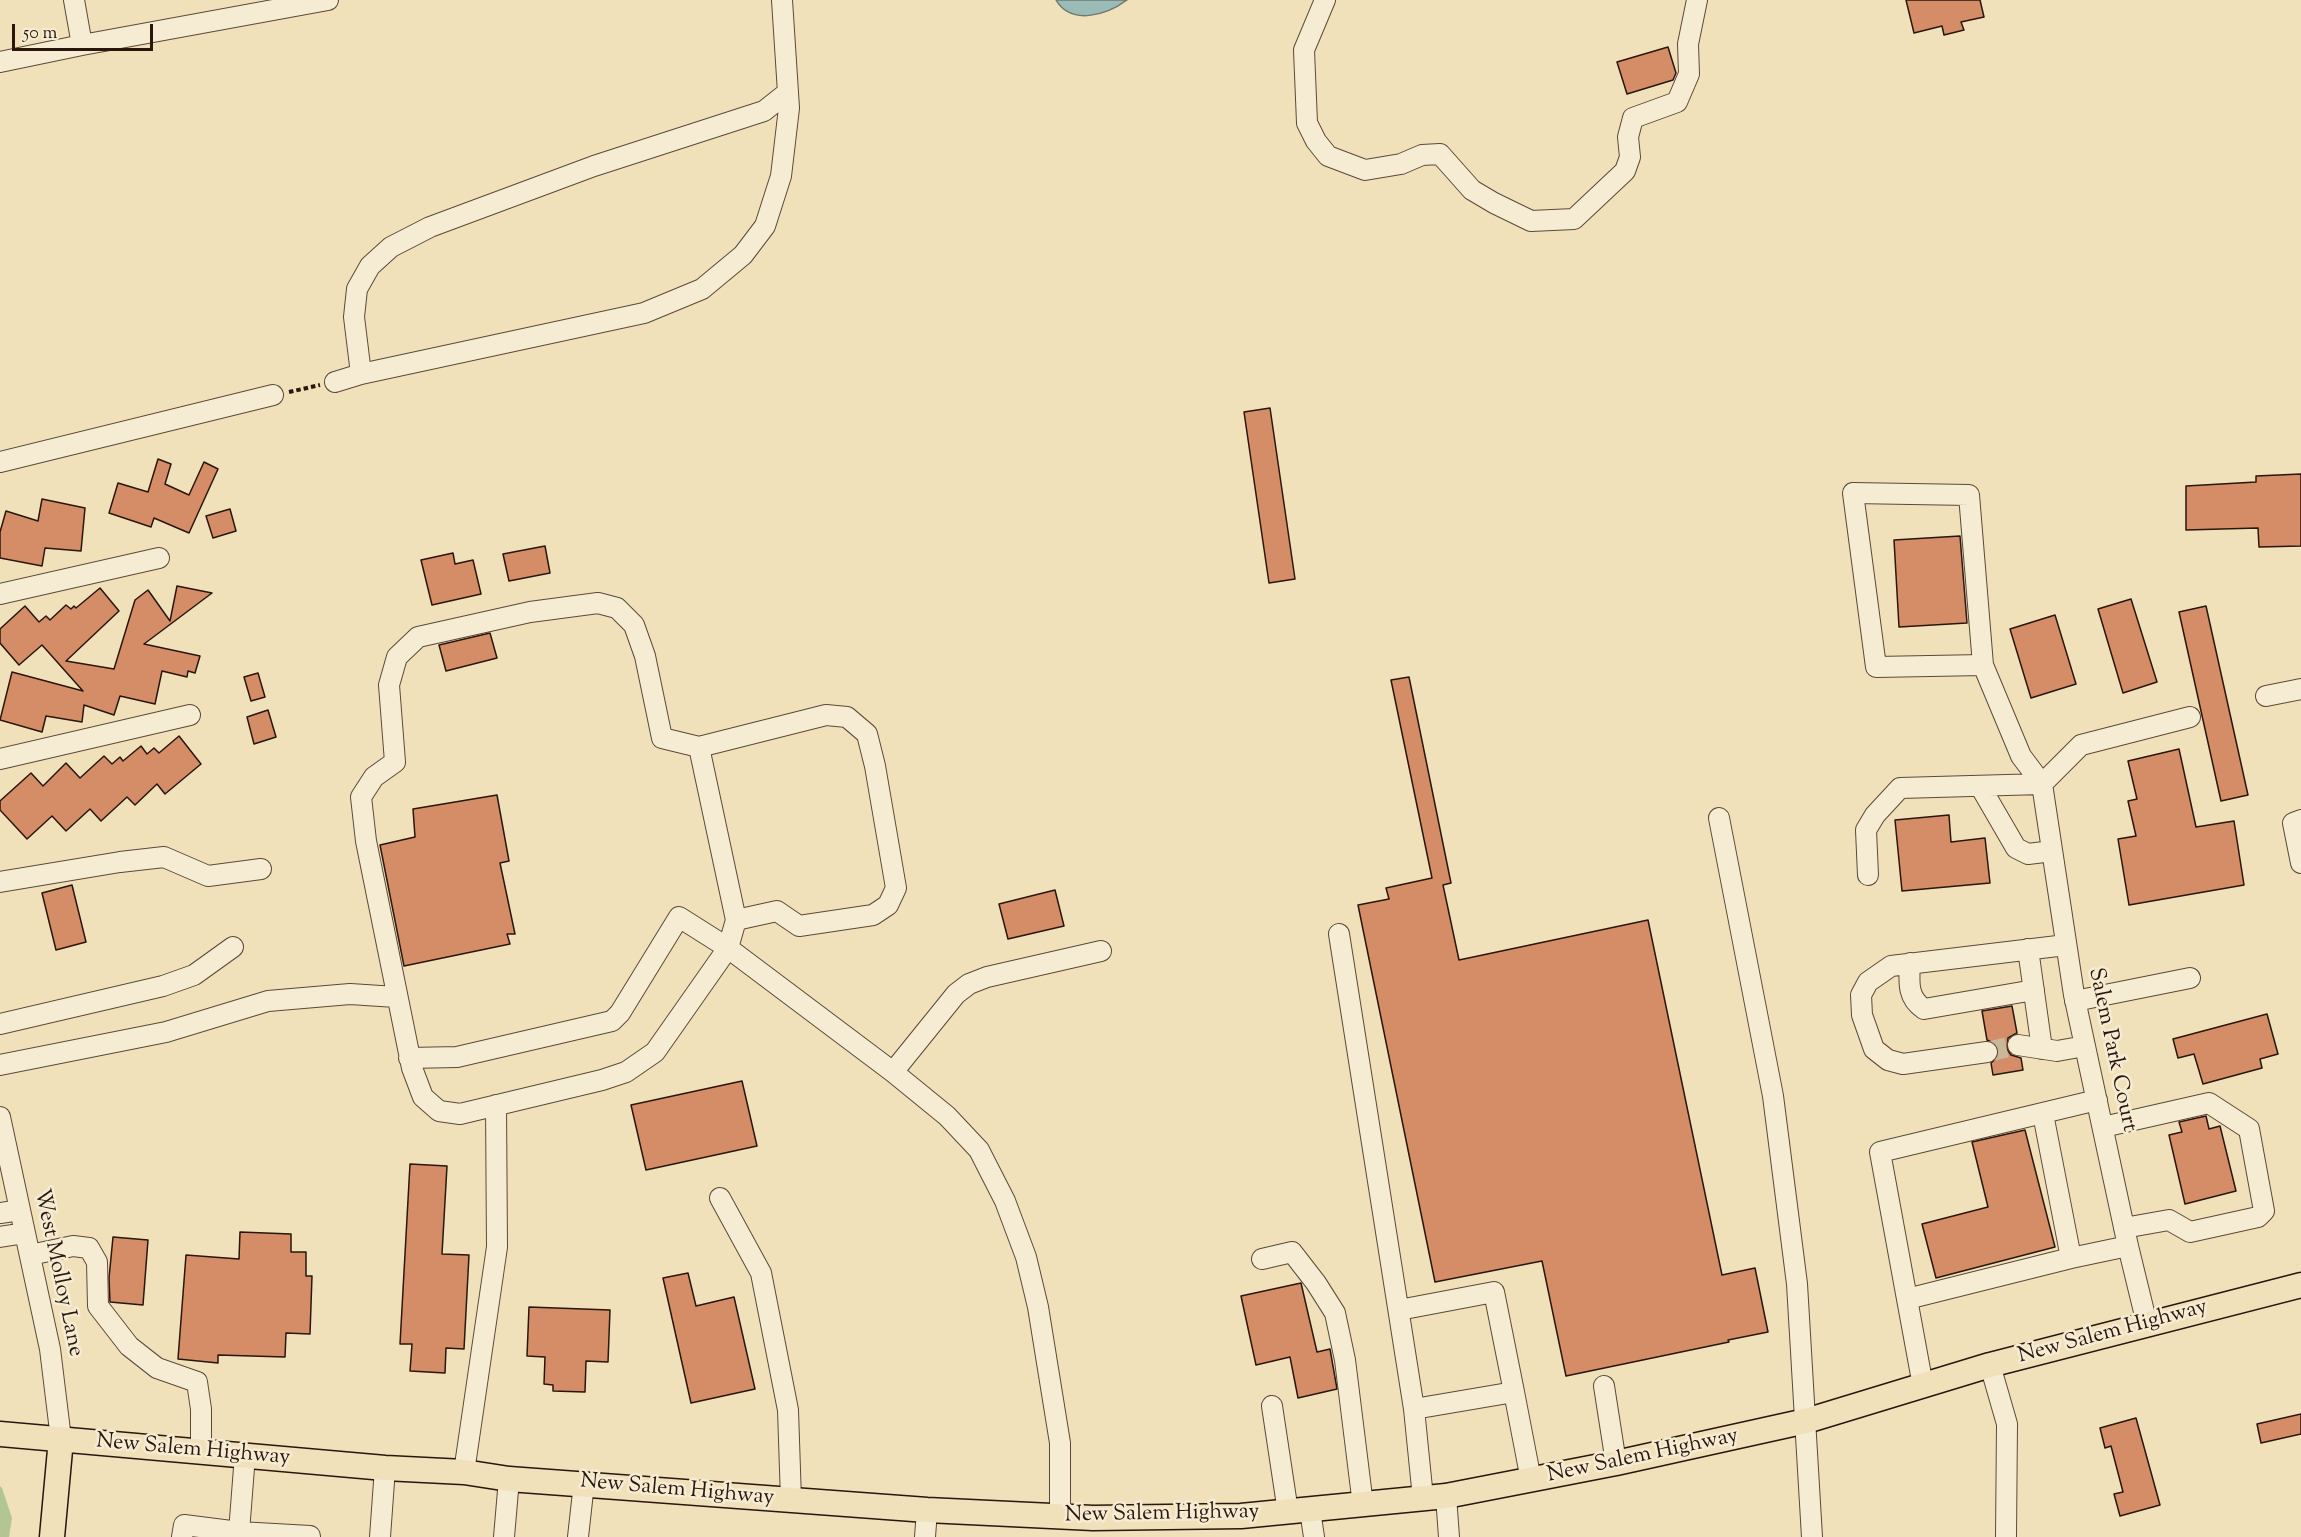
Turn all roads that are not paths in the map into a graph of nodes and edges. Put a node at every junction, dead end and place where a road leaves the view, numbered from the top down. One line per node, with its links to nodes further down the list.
1 (74, 0): 6 (street)
2 (328, 0): 6 (street)
3 (782, 0): 8 (street)
4 (1325, 0): 5 (street)
5 (1697, 0)
6 (82, 45): 7 (street)
7 (0, 62)
8 (788, 92): 9 (street); 9 (street)
9 (361, 374): 10 (street)
10 (335, 382)
11 (273, 395): 12 (street)
12 (0, 462)
13 (159, 558): 14 (street)
14 (0, 594)
15 (1983, 664): 15 (street); 22 (street)
16 (2301, 689): 17 (street)
17 (2266, 696)
18 (190, 715): 21 (street)
19 (2190, 717): 22 (street)
20 (699, 747): 31 (street); 31 (street); 41 (street)
21 (0, 759)
22 (2042, 784): 23 (street); 26 (street, Salem Park Court)
23 (1980, 786): 26 (street); 29 (street)
24 (1719, 818): 77 (street)
25 (2301, 820): 27 (street)
26 (2052, 851): 33 (street, Salem Park Court)
27 (2301, 863)
28 (261, 869): 30 (street)
29 (1868, 875)
30 (0, 882)
31 (736, 920): 35 (street)
32 (1339, 933): 69 (street)
33 (2066, 945): 36 (street); 42 (street, Salem Park Court)
34 (233, 947): 43 (street)
35 (728, 948): 48 (street); 50 (street); 52 (street)
36 (2028, 949): 38 (street); 40 (street)
37 (1101, 951): 50 (street)
38 (1909, 972): 40 (street); 47 (street)
39 (2190, 978): 42 (street)
40 (2034, 990): 46 (street)
41 (396, 997): 48 (street); 49 (street)
42 (2075, 1001): 45 (street, Salem Park Court)
43 (0, 1024)
44 (2018, 1045): 46 (street)
45 (2085, 1046): 46 (street); 51 (street, Salem Park Court)
46 (2042, 1049)
47 (1988, 1052)
48 (409, 1058): 52 (street)
49 (0, 1065)
50 (893, 1072): 93 (street)
51 (2097, 1100): 53 (street); 55 (street, Salem Park Court)
52 (496, 1105): 84 (street)
53 (2043, 1113): 65 (street); 68 (street)
54 (0, 1117): 56 (street, West Molloy Lane)
55 (2103, 1127): 63 (street, Salem Park Court); 63 (street)
56 (3, 1141): 57 (street, West Molloy Lane)
57 (6, 1171): 59 (street, West Molloy Lane)
58 (720, 1198): 89 (street)
59 (20, 1210): 60 (street); 61 (street, West Molloy Lane)
60 (0, 1213)
61 (25, 1233): 62 (street); 64 (street, West Molloy Lane)
62 (0, 1237)
63 (2126, 1237): 65 (street); 70 (street, Salem Park Court)
64 (30, 1255): 79 (street, West Molloy Lane); 80 (street)
65 (2071, 1258): 68 (street)
66 (1262, 1259): 90 (street)
67 (2301, 1286): 70 (main road, New Salem Highway)
68 (1907, 1299): 73 (street)
69 (1399, 1310): 74 (street); 76 (street)
70 (2147, 1324): 71 (main road, New Salem Highway)
71 (1990, 1365): 73 (main road, New Salem Highway); 105 (street)
72 (1604, 1386): 82 (street)
73 (1923, 1386): 77 (main road, New Salem Highway)
74 (1514, 1392): 76 (street); 86 (street)
75 (1272, 1406): 92 (street)
76 (1414, 1409): 88 (street)
77 (1806, 1421): 82 (main road, New Salem Highway); 104 (street)
78 (0, 1434): 79 (main road, New Salem Highway)
79 (61, 1439): 80 (main road, New Salem Highway); 96 (main road)
80 (201, 1451): 81 (main road, New Salem Highway)
81 (245, 1455): 83 (main road, New Salem Highway); 94 (street)
82 (1617, 1463): 86 (main road, New Salem Highway)
83 (386, 1468): 84 (main road, New Salem Highway); 98 (street)
84 (464, 1472): 85 (main road, New Salem Highway)
85 (509, 1479): 87 (main road, New Salem Highway); 99 (street)
86 (1531, 1480): 88 (main road, New Salem Highway)
87 (584, 1483): 89 (main road, New Salem Highway); 100 (street)
88 (1435, 1497): 90 (main road, New Salem Highway); 103 (street)
89 (791, 1500): 91 (main road, New Salem Highway)
90 (1363, 1504): 92 (main road, New Salem Highway)
91 (927, 1510): 93 (main road, New Salem Highway); 101 (street)
92 (1299, 1511): 93 (main road, New Salem Highway); 102 (street)
93 (1060, 1517)
94 (239, 1532): 95 (street); 97 (street)
95 (310, 1536)
96 (52, 1537)
97 (182, 1537)
98 (380, 1537)
99 (504, 1537)
100 (578, 1537)
101 (925, 1537)
102 (1314, 1537)
103 (1449, 1537)
104 (1812, 1537)
105 (2006, 1537)

